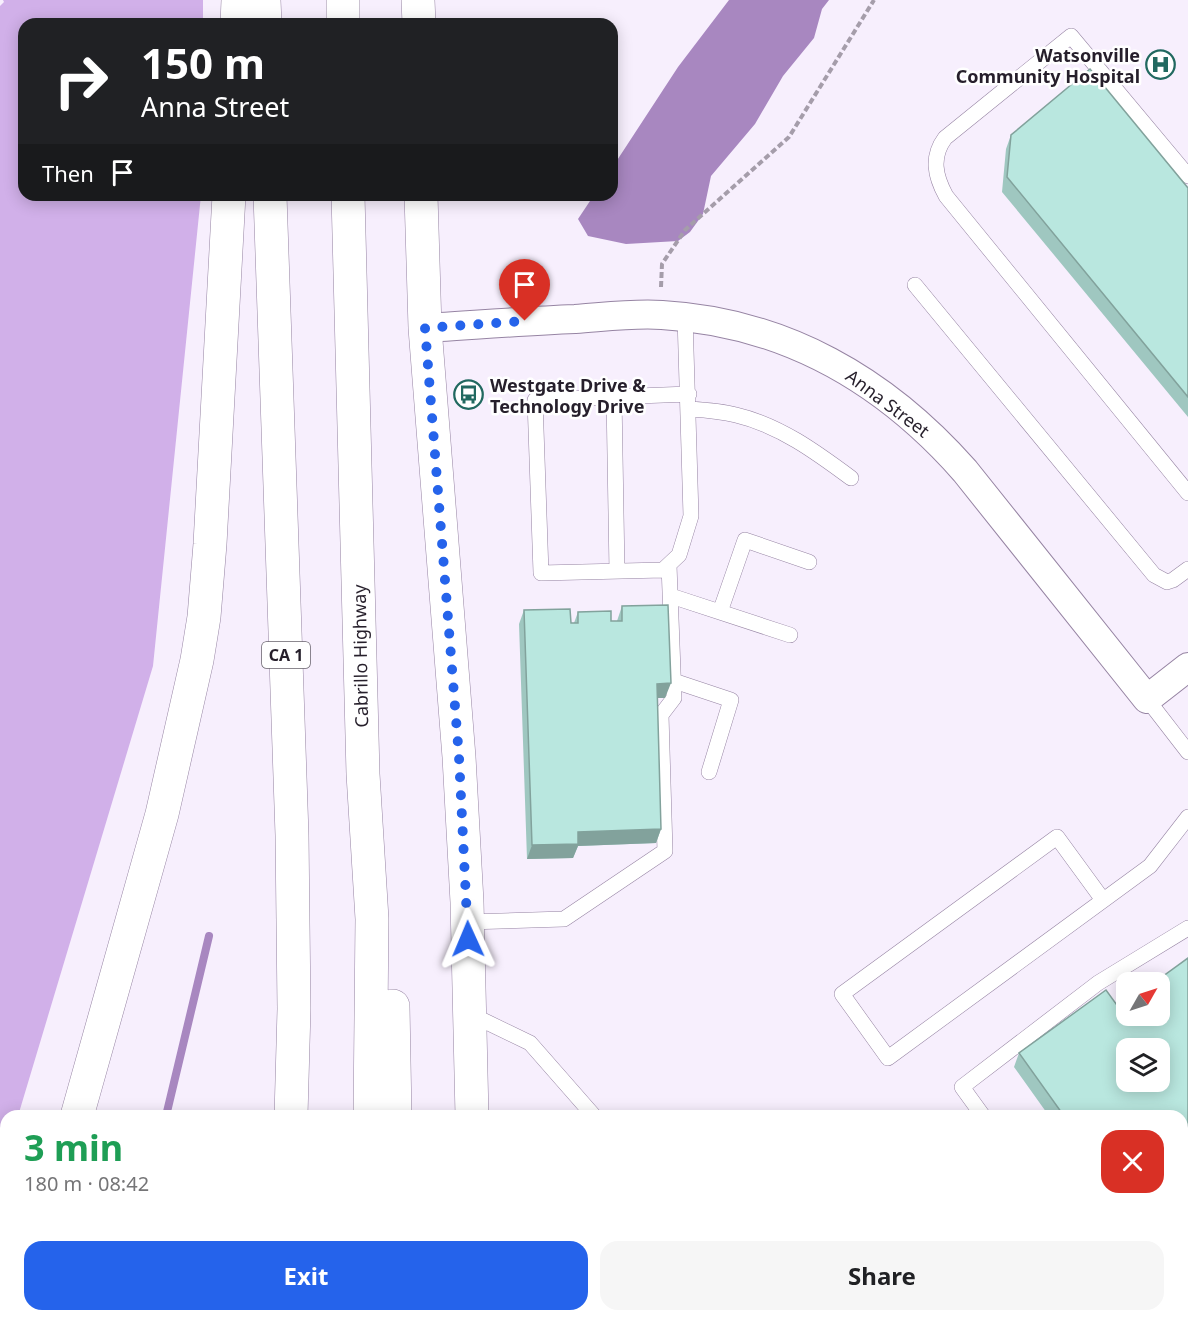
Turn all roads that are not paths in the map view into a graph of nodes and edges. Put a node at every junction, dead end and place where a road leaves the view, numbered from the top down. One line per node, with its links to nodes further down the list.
1 (238, 0): 5 (main road)
2 (264, 0): 6 (main road)
3 (343, 0): 7 (main road)
4 (418, 0): 8 (main road)
5 (237, 18)
6 (265, 18)
7 (343, 18)
8 (419, 18)
9 (1188, 176): 20 (lane)
10 (229, 201): 39 (main road)
11 (270, 201): 40 (main road, CA 1)
12 (348, 201): 33 (main road, Cabrillo Highway)
13 (421, 201): 16 (main road)
14 (915, 285): 23 (lane)
15 (672, 316): 16 (street, Anna Street); 18 (lane); 30 (street, Anna Street)
16 (425, 328): 36 (main road)
17 (614, 397): 18 (lane); 24 (lane); 24 (lane)
18 (689, 401): 19 (lane); 22 (lane)
19 (850, 478)
20 (1188, 493)
21 (809, 562): 26 (lane)
22 (669, 565): 24 (lane); 25 (lane)
23 (1188, 569)
24 (617, 571)
25 (671, 596): 26 (lane); 29 (lane)
26 (720, 612): 27 (lane)
27 (790, 635)
28 (1188, 667): 30 (street)
29 (674, 681): 32 (lane); 36 (lane)
30 (1147, 699): 31 (lane)
31 (1188, 752)
32 (708, 772)
33 (363, 774): 41 (main road, Cabrillo Highway); 42 (main road)
34 (1188, 817): 35 (lane)
35 (1103, 900): 35 (lane)
36 (467, 922): 38 (main road)
37 (1188, 928): 45 (lane)
38 (470, 1014): 43 (main road); 44 (lane)
39 (79, 1110)
40 (291, 1110)
41 (370, 1110)
42 (395, 1110)
43 (472, 1110)
44 (589, 1110)
45 (979, 1110)

